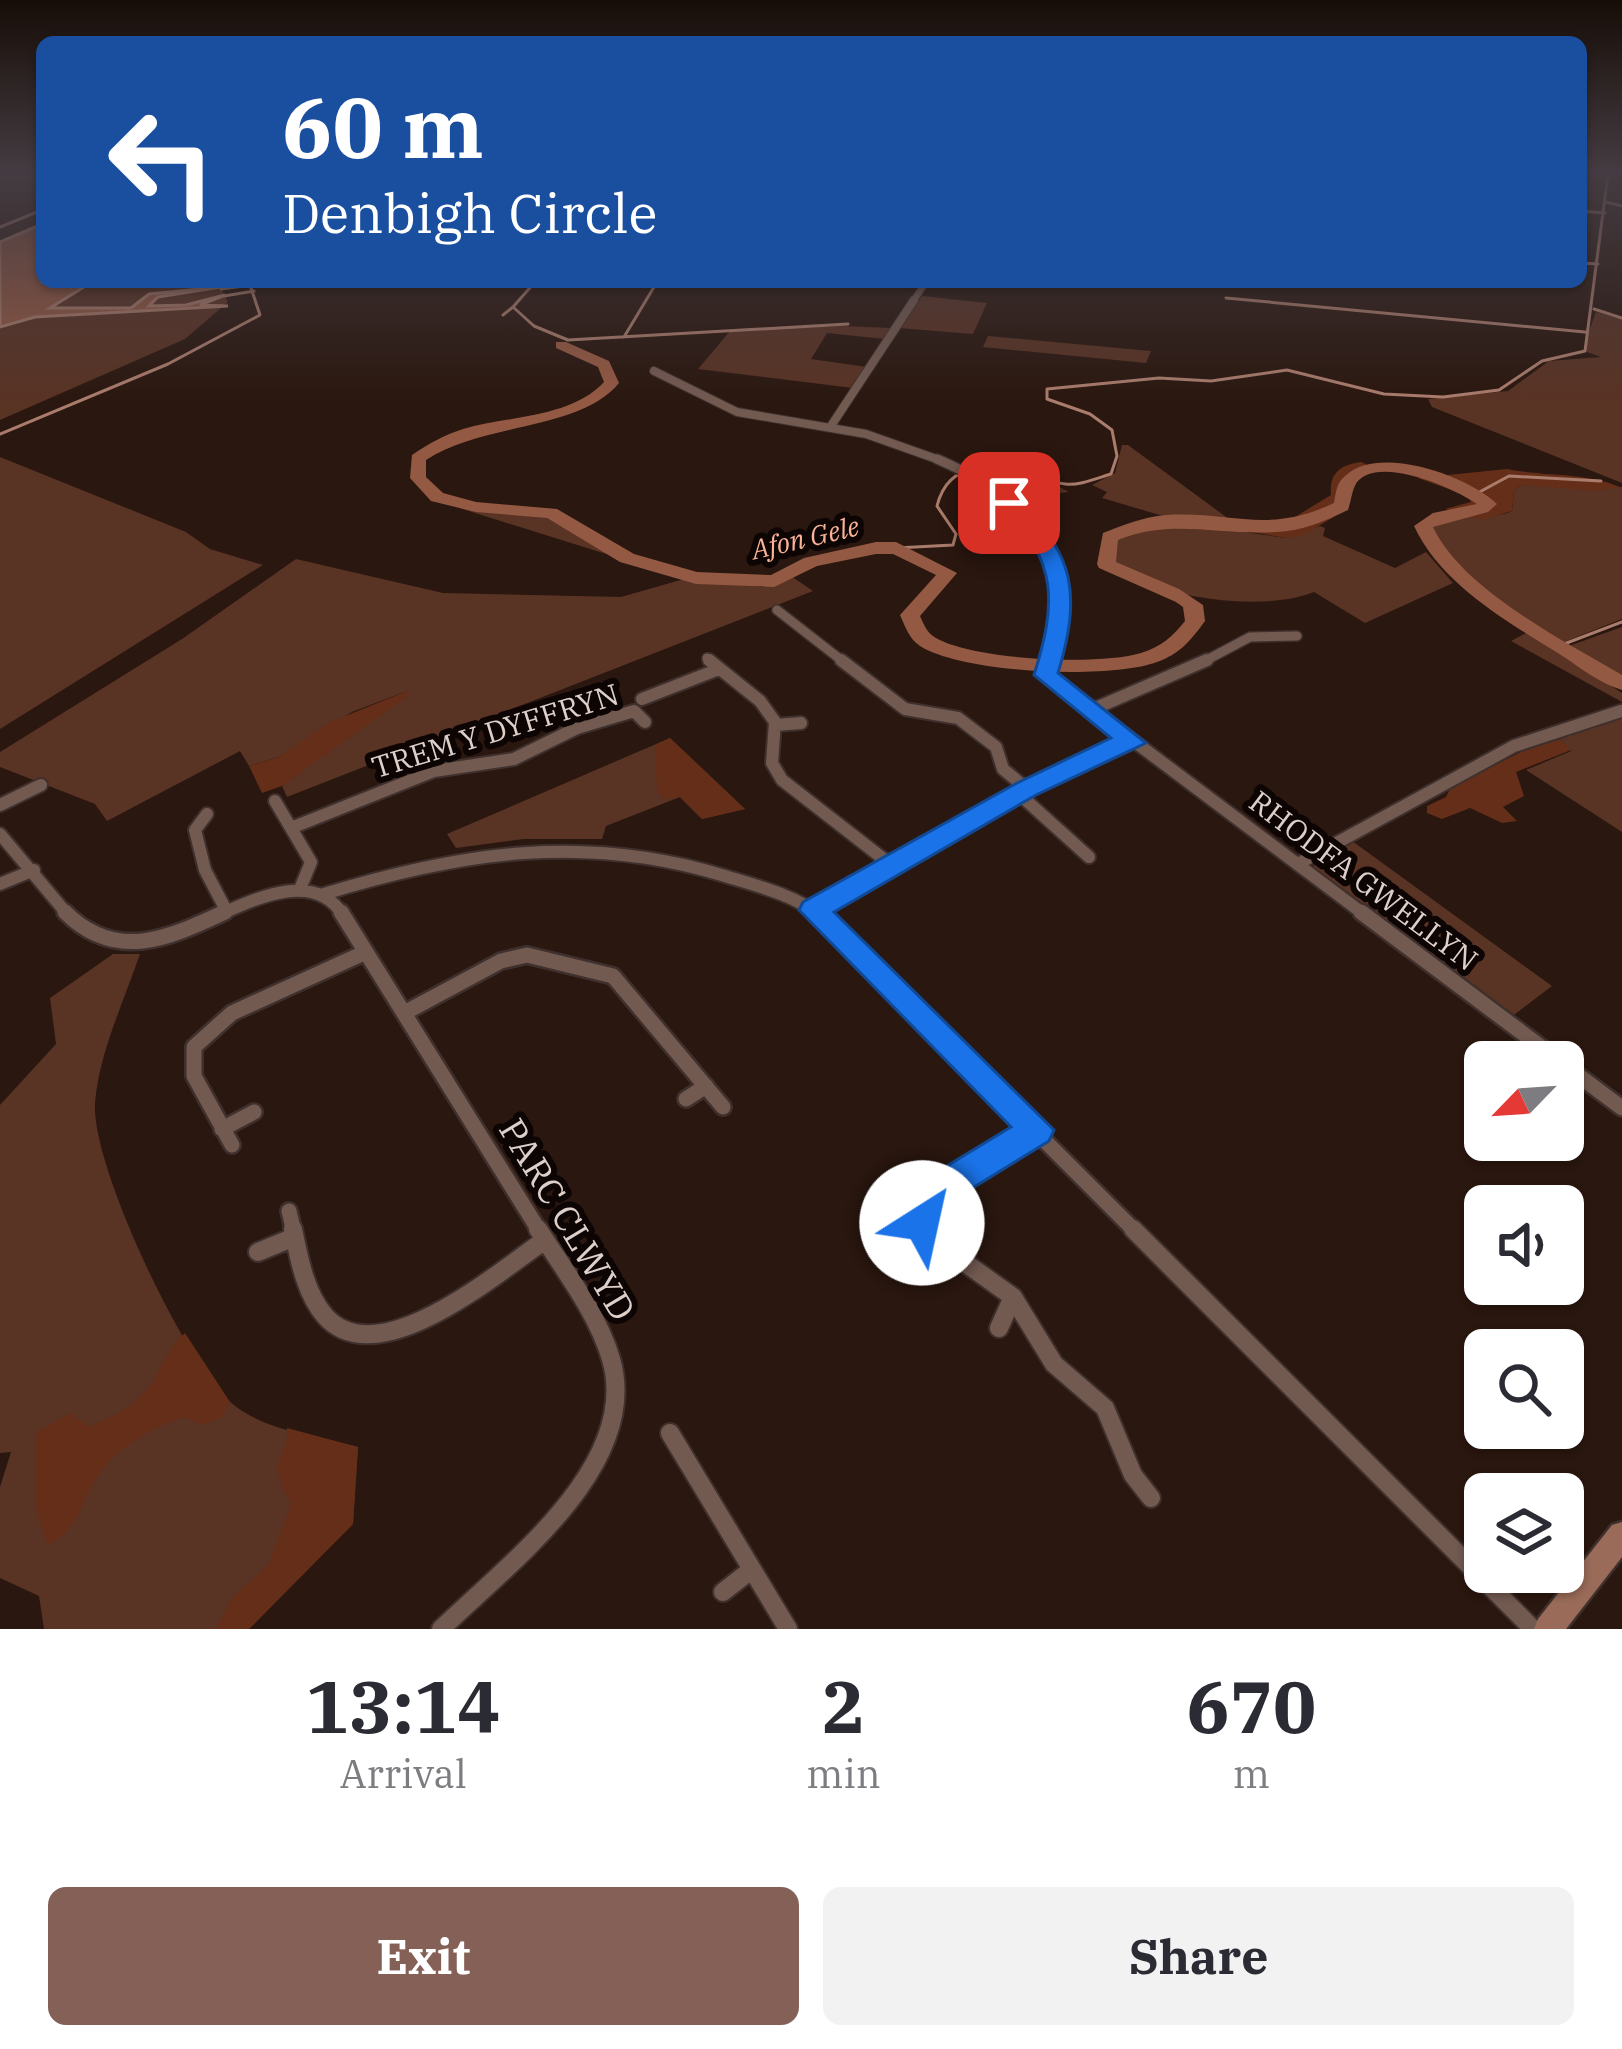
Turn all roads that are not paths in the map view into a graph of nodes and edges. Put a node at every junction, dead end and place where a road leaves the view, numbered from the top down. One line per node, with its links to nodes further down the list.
1 (922, 288): 3 (street)
2 (653, 371): 3 (street)
3 (831, 426): 13 (street, RHODFA GWELLYN)
4 (781, 618): 8 (street)
5 (1297, 636): 13 (street)
6 (707, 658): 7 (street)
7 (718, 669): 10 (street); 17 (street)
8 (856, 672): 9 (street); 20 (street)
9 (839, 680)
10 (661, 692): 11 (street); 12 (street)
11 (642, 699)
12 (673, 704)
13 (1091, 710): 18 (street, RHODFA GWELLYN)
14 (1621, 711): 28 (street)
15 (645, 722): 24 (street, TREM Y DYFFRYN)
16 (801, 723): 17 (street)
17 (776, 725): 27 (street)
18 (1134, 743): 20 (street); 28 (street, RHODFA GWELLYN)
19 (41, 785): 22 (street)
20 (1023, 791): 26 (street); 27 (street)
21 (275, 801): 24 (street)
22 (0, 805)
23 (207, 814): 34 (street)
24 (291, 828): 31 (street)
25 (0, 834): 29 (street)
26 (1101, 845)
27 (890, 864): 33 (street)
28 (1298, 864): 37 (street, RHODFA GWELLYN)
29 (34, 870): 30 (street); 34 (street)
30 (0, 884)
31 (300, 889): 32 (street); 34 (street)
32 (324, 894): 33 (street); 35 (street, PARC CLWYD)
33 (814, 910): 45 (street)
34 (227, 912)
35 (366, 952): 36 (street, PARC CLWYD); 44 (street)
36 (404, 1012): 39 (street); 49 (street, PARC CLWYD)
37 (1533, 1041)
38 (1584, 1080): 42 (street, RHODFA GWELLYN)
39 (706, 1086): 40 (street); 41 (street)
40 (686, 1099)
41 (723, 1107)
42 (1622, 1108)
43 (254, 1112): 44 (street)
44 (222, 1129): 46 (street)
45 (1036, 1130): 51 (street); 60 (street)
46 (232, 1145)
47 (289, 1211): 48 (street)
48 (292, 1238): 49 (street); 50 (street)
49 (545, 1240): 58 (street, PARC CLWYD)
50 (258, 1252)
51 (1013, 1297): 52 (street); 54 (street)
52 (999, 1328)
53 (670, 1433): 56 (street)
54 (1150, 1498)
55 (1622, 1535): 61 (street)
56 (752, 1570): 57 (street); 59 (street)
57 (723, 1592)
58 (441, 1629)
59 (788, 1629)
60 (1533, 1629)
61 (1548, 1629)

